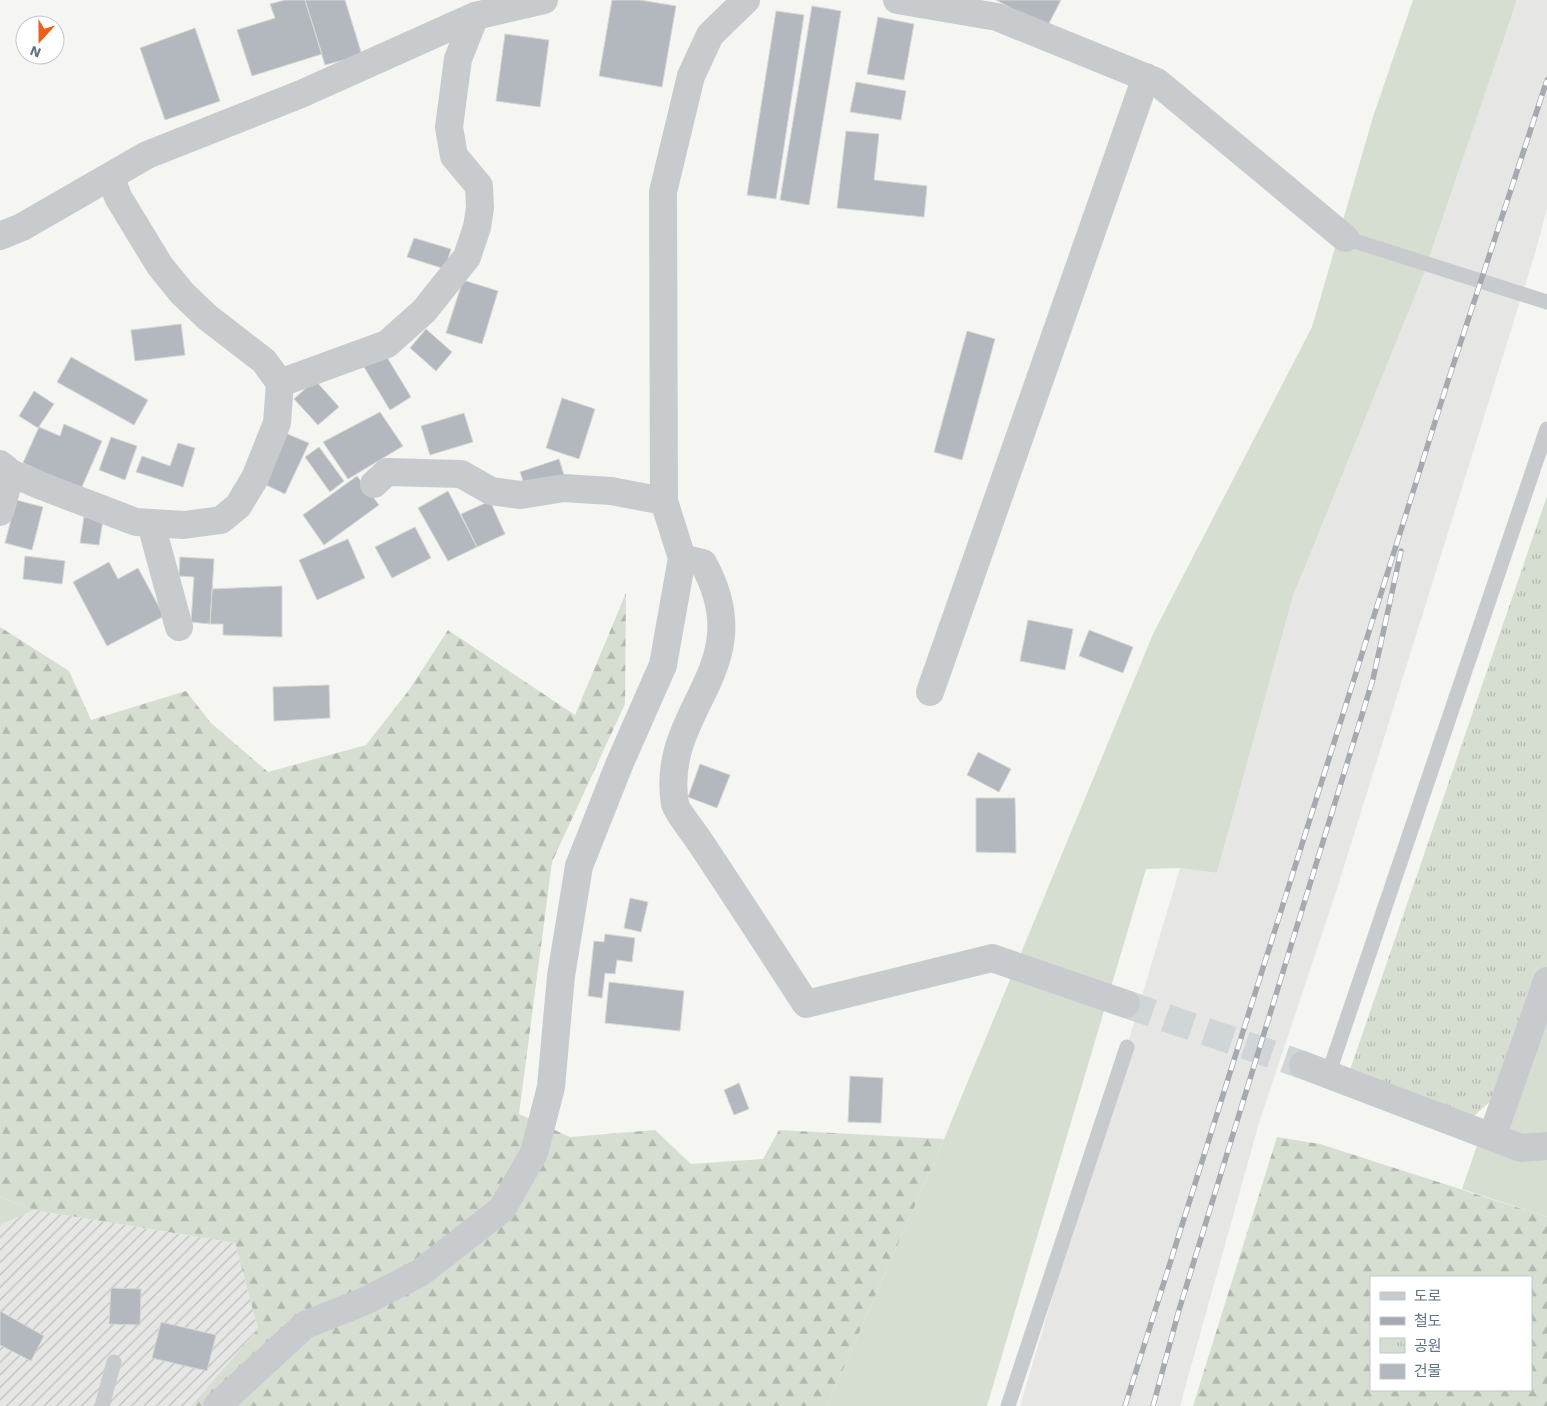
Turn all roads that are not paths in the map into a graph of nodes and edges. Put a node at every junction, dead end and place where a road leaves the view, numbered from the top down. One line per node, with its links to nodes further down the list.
1 (746, 0): 14 (street)
2 (897, 0): 5 (street)
3 (528, 1): 4 (street)
4 (475, 16): 6 (street); 10 (street)
5 (1146, 77): 8 (street); 19 (street)
6 (111, 177): 7 (street); 10 (street)
7 (0, 236)
8 (1345, 238): 9 (lane)
9 (1547, 302)
10 (280, 383): 16 (street)
11 (1547, 428): 24 (lane)
12 (5, 468): 15 (street); 16 (street)
13 (374, 484): 14 (street)
14 (664, 500): 17 (street)
15 (0, 512)
16 (151, 524): 18 (street)
17 (682, 558): 21 (street); 29 (street)
18 (180, 627)
19 (930, 692)
20 (1547, 981): 25 (street)
21 (1126, 1004)
22 (1127, 1046): 30 (lane)
23 (1303, 1065): 24 (street)
24 (1328, 1075): 25 (street)
25 (1492, 1138): 26 (street)
26 (1547, 1146)
27 (114, 1362): 28 (lane)
28 (102, 1406)
29 (217, 1406)
30 (1008, 1406)

